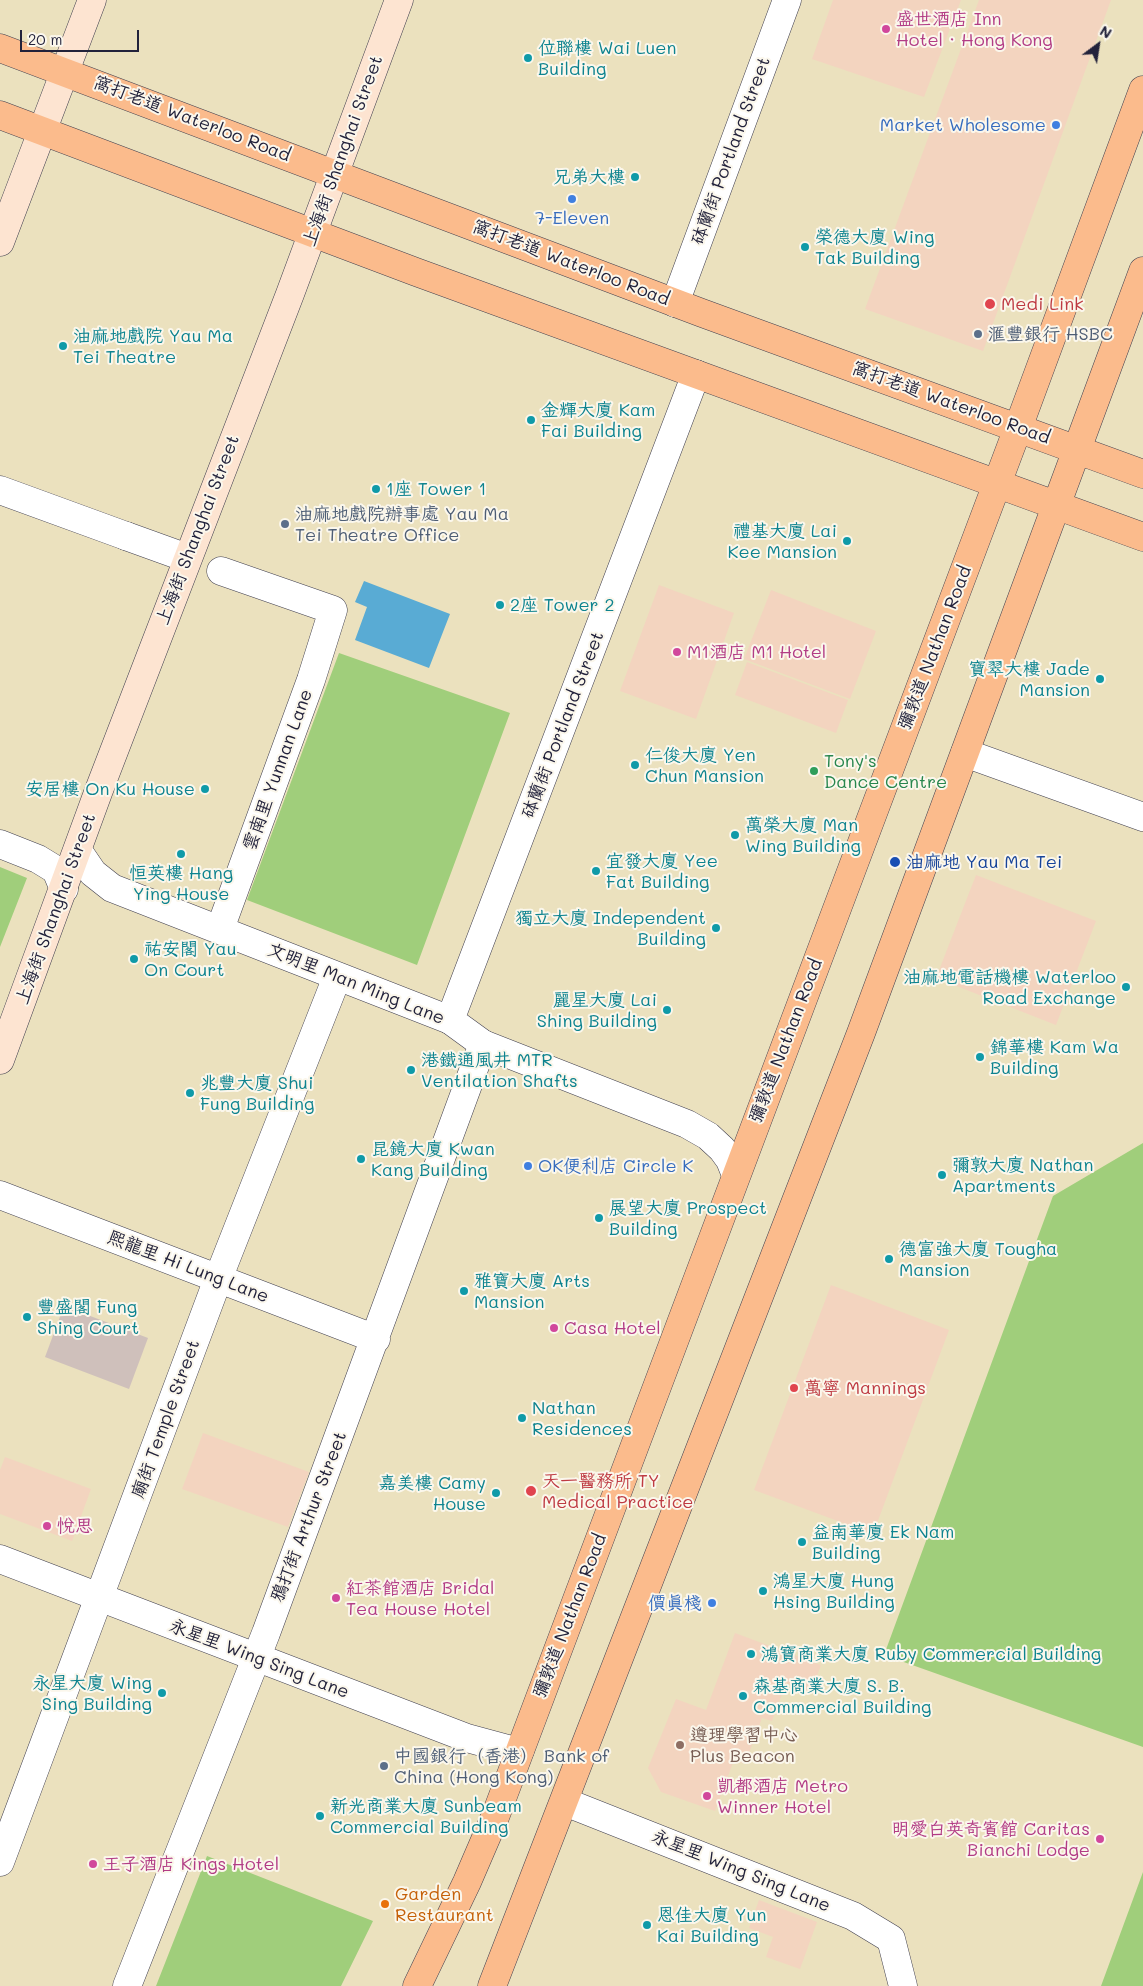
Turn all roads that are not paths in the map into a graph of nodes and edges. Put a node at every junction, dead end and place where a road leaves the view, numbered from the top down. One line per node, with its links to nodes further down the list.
1 (92, 0): 5 (main road)
2 (399, 0): 9 (main road, 上海街 Shanghai Street)
3 (787, 0): 13 (street, 砵蘭街 Portland Street)
4 (0, 48): 5 (main road, 窩打老道 Waterloo Road)
5 (64, 71): 8 (main road); 9 (main road, 窩打老道 Waterloo Road)
6 (1143, 90): 15 (main road, 彌敦道 Nathan Road)
7 (0, 115): 8 (main road)
8 (42, 131): 10 (main road); 11 (main road)
9 (335, 172): 10 (main road, 上海街 Shanghai Street); 13 (main road, 窩打老道 Waterloo Road)
10 (313, 234): 14 (main road); 22 (main road, 上海街 Shanghai Street)
11 (0, 242)
12 (1143, 271): 16 (main road)
13 (675, 302): 15 (main road, 窩打老道 Waterloo Road)
14 (696, 374): 18 (main road); 31 (street, 砵蘭街 Portland Street)
15 (1018, 428): 16 (main road, 窩打老道 Waterloo Road); 18 (main road, 彌敦道 Nathan Road)
16 (1077, 449): 17 (main road, 窩打老道 Waterloo Road); 20 (main road)
17 (1143, 474)
18 (997, 483): 20 (main road); 34 (main road, 彌敦道 Nathan Road)
19 (0, 490): 22 (street)
20 (1056, 505): 21 (main road); 24 (main road)
21 (1143, 537)
22 (187, 558): 27 (main road, 上海街 Shanghai Street)
23 (221, 571): 29 (street, 雲南里 Yunnan Lane)
24 (965, 753): 25 (street); 42 (main road)
25 (1143, 817)
26 (0, 844): 28 (street)
27 (78, 851): 28 (main road, 上海街 Shanghai Street); 29 (street, 文明里 Man Ming Lane)
28 (64, 889): 33 (main road, 上海街 Shanghai Street)
29 (220, 929): 30 (street, 文明里 Man Ming Lane)
30 (337, 977): 31 (street, 文明里 Man Ming Lane); 36 (street, 廟街 Temple Street)
31 (450, 1020): 32 (street, 文明里 Man Ming Lane)
32 (483, 1044): 34 (street, 文明里 Man Ming Lane); 37 (street, 鴉打街 Arthur Street)
33 (0, 1060)
34 (736, 1175): 41 (main road, 彌敦道 Nathan Road)
35 (0, 1195): 36 (street, 熙龍里 Hi Lung Lane)
36 (218, 1279): 37 (street, 熙龍里 Hi Lung Lane); 39 (street, 廟街 Temple Street)
37 (376, 1340): 40 (street, 鴉打街 Arthur Street)
38 (0, 1559): 39 (street, 永星里 Wing Sing Lane)
39 (100, 1598): 40 (street, 永星里 Wing Sing Lane); 43 (street, 廟街 Temple Street)
40 (256, 1659): 41 (street, 永星里 Wing Sing Lane); 45 (street, 鴉打街 Arthur Street)
41 (520, 1750): 46 (main road, 彌敦道 Nathan Road)
42 (565, 1802): 44 (street, 永星里 Wing Sing Lane); 47 (main road)
43 (0, 1862)
44 (900, 1974)
45 (127, 1986)
46 (416, 1986)
47 (492, 1986)

